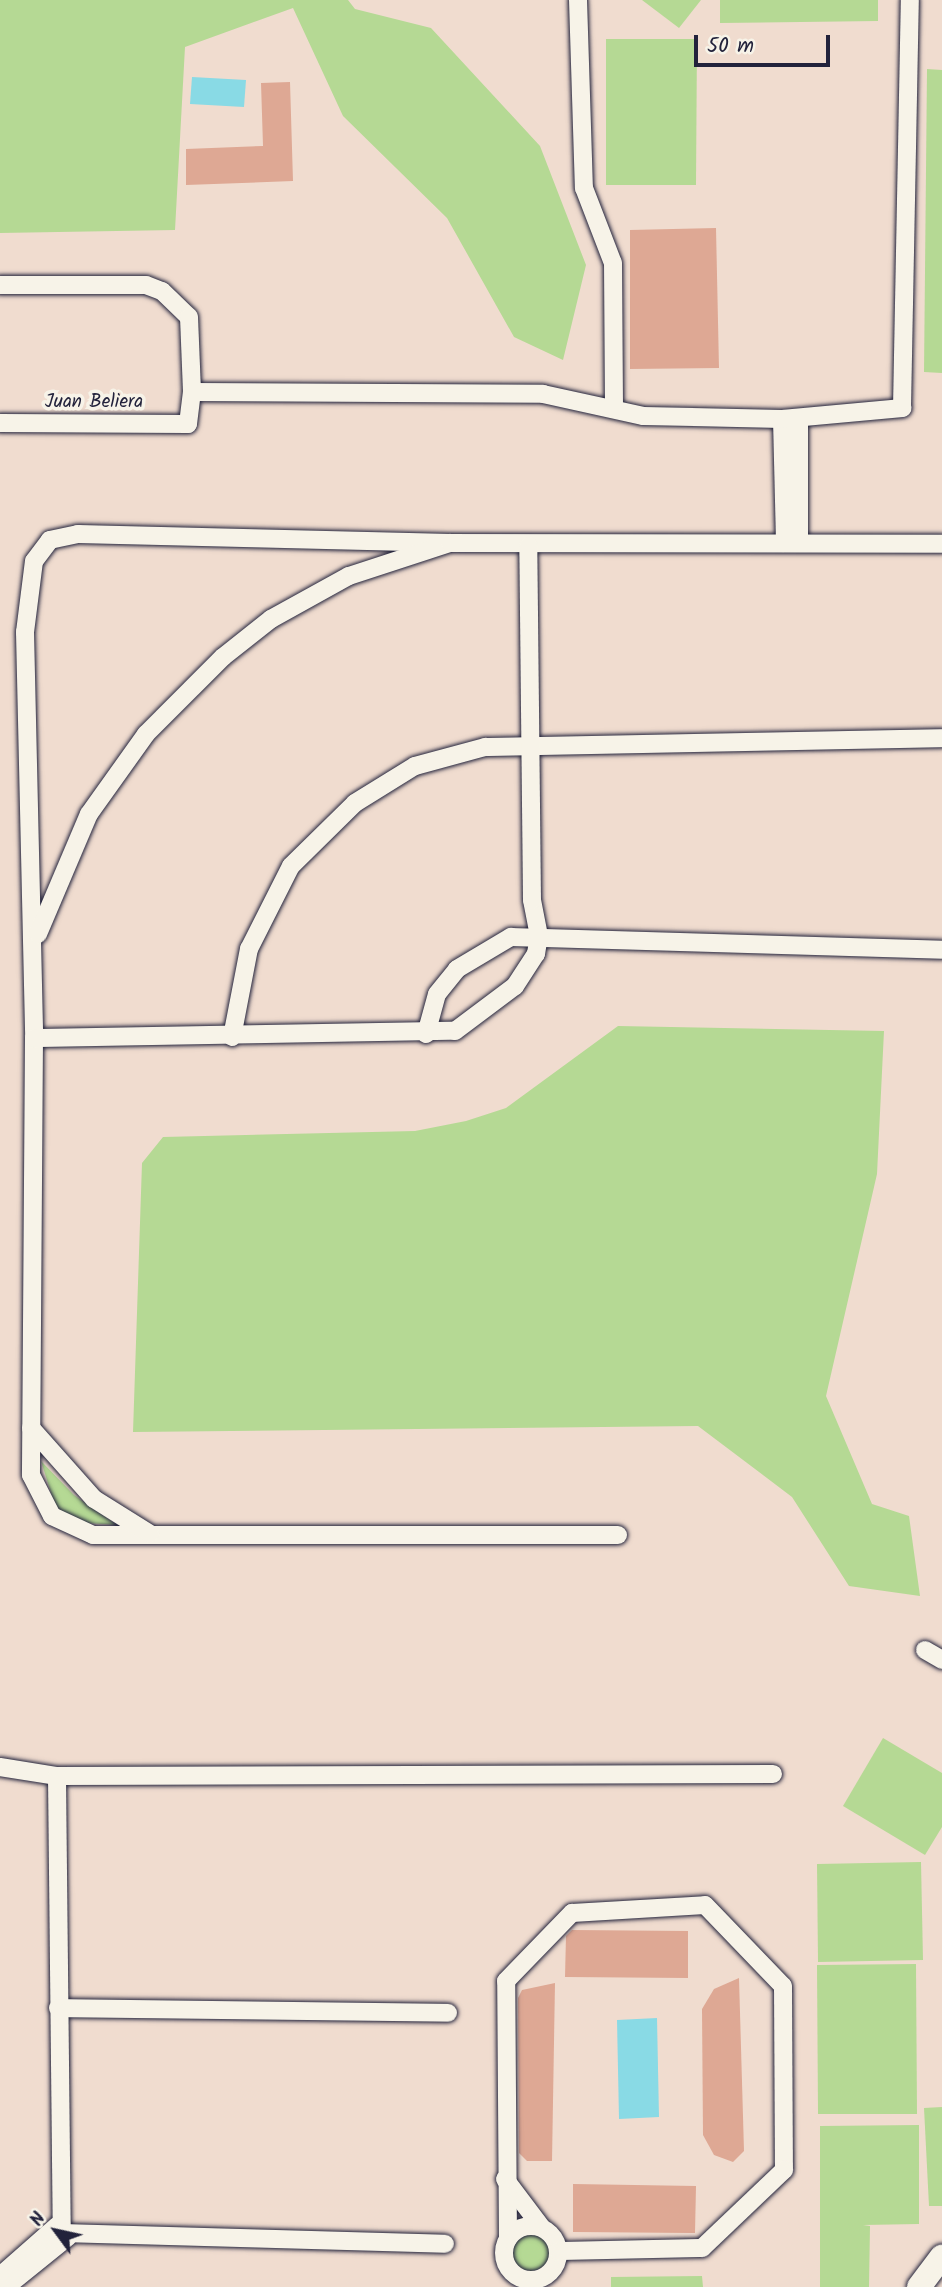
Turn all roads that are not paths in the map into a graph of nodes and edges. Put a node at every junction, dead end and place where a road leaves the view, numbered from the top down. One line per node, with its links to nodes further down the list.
1 (578, 0): 5 (street)
2 (910, 0): 6 (street)
3 (0, 285): 4 (street)
4 (192, 392): 5 (street); 7 (street, Juan Beliera)
5 (614, 408): 6 (street)
6 (791, 419): 9 (street)
7 (0, 424)
8 (450, 543): 11 (street); 15 (street); 15 (street)
9 (792, 543): 10 (street); 11 (street)
10 (942, 544)
11 (528, 545): 13 (street)
12 (942, 738): 13 (street)
13 (530, 744): 14 (street); 18 (street)
14 (538, 936): 16 (street); 17 (street); 17 (street)
15 (33, 950): 19 (street)
16 (942, 950)
17 (426, 1034): 18 (street)
18 (232, 1037): 19 (street)
19 (34, 1038): 20 (street)
20 (31, 1428): 21 (street); 21 (street)
21 (153, 1535): 22 (street)
22 (618, 1535)
23 (925, 1650): 24 (street)
24 (942, 1660)
25 (0, 1768): 27 (street)
26 (773, 1774): 27 (street)
27 (57, 1776): 28 (street)
28 (58, 2008): 29 (street); 32 (street)
29 (448, 2013)
30 (505, 2179): 31 (street); 33 (street); 35 (street)
31 (542, 2228): 33 (street); 35 (street)
32 (63, 2231): 34 (street); 37 (street); 39 (street)
33 (508, 2239): 38 (street)
34 (445, 2244)
35 (558, 2251): 38 (street)
36 (942, 2256): 40 (street)
37 (0, 2276)
38 (521, 2282)
39 (6, 2287)
40 (919, 2287)

